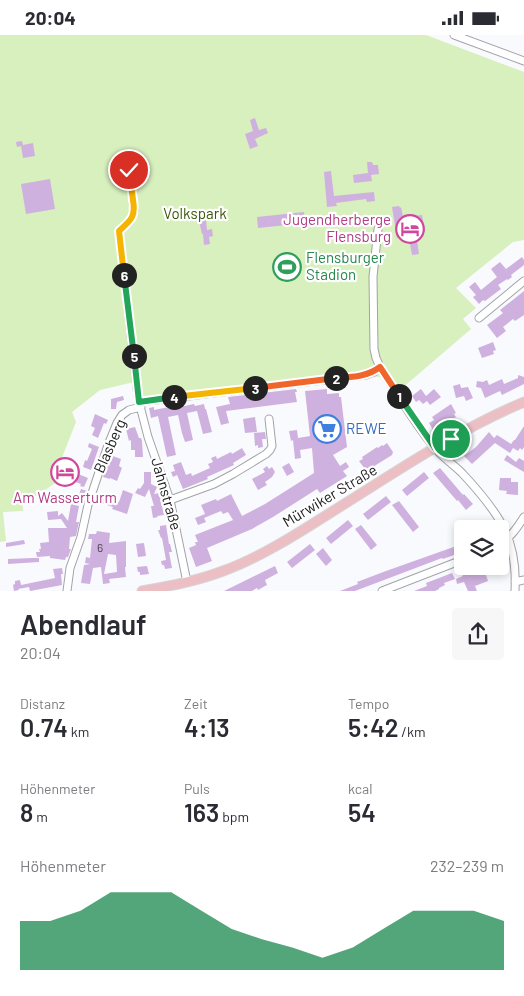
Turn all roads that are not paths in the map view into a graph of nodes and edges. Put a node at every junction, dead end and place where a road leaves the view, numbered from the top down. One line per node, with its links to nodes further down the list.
1 (454, 35): 2 (street)
2 (524, 61)
3 (130, 166): 9 (street)
4 (378, 229): 7 (street)
5 (524, 281): 6 (street)
6 (479, 319)
7 (380, 367): 9 (street); 11 (street)
8 (524, 402): 11 (main road, Mürwiker Straße)
9 (140, 405): 12 (street, Jahnstraße); 21 (street, Blasberg)
10 (269, 419): 12 (street)
11 (435, 448): 14 (street); 19 (main road, Mürwiker Straße)
12 (170, 500): 19 (street, Jahnstraße)
13 (524, 517): 15 (street)
14 (500, 520)
15 (509, 538)
16 (509, 543): 20 (street)
17 (454, 563): 23 (street)
18 (524, 580): 20 (street)
19 (186, 582): 22 (main road, Mürwiker Straße)
20 (515, 582): 24 (street)
21 (67, 591)
22 (142, 591)
23 (382, 591)
24 (515, 591)

